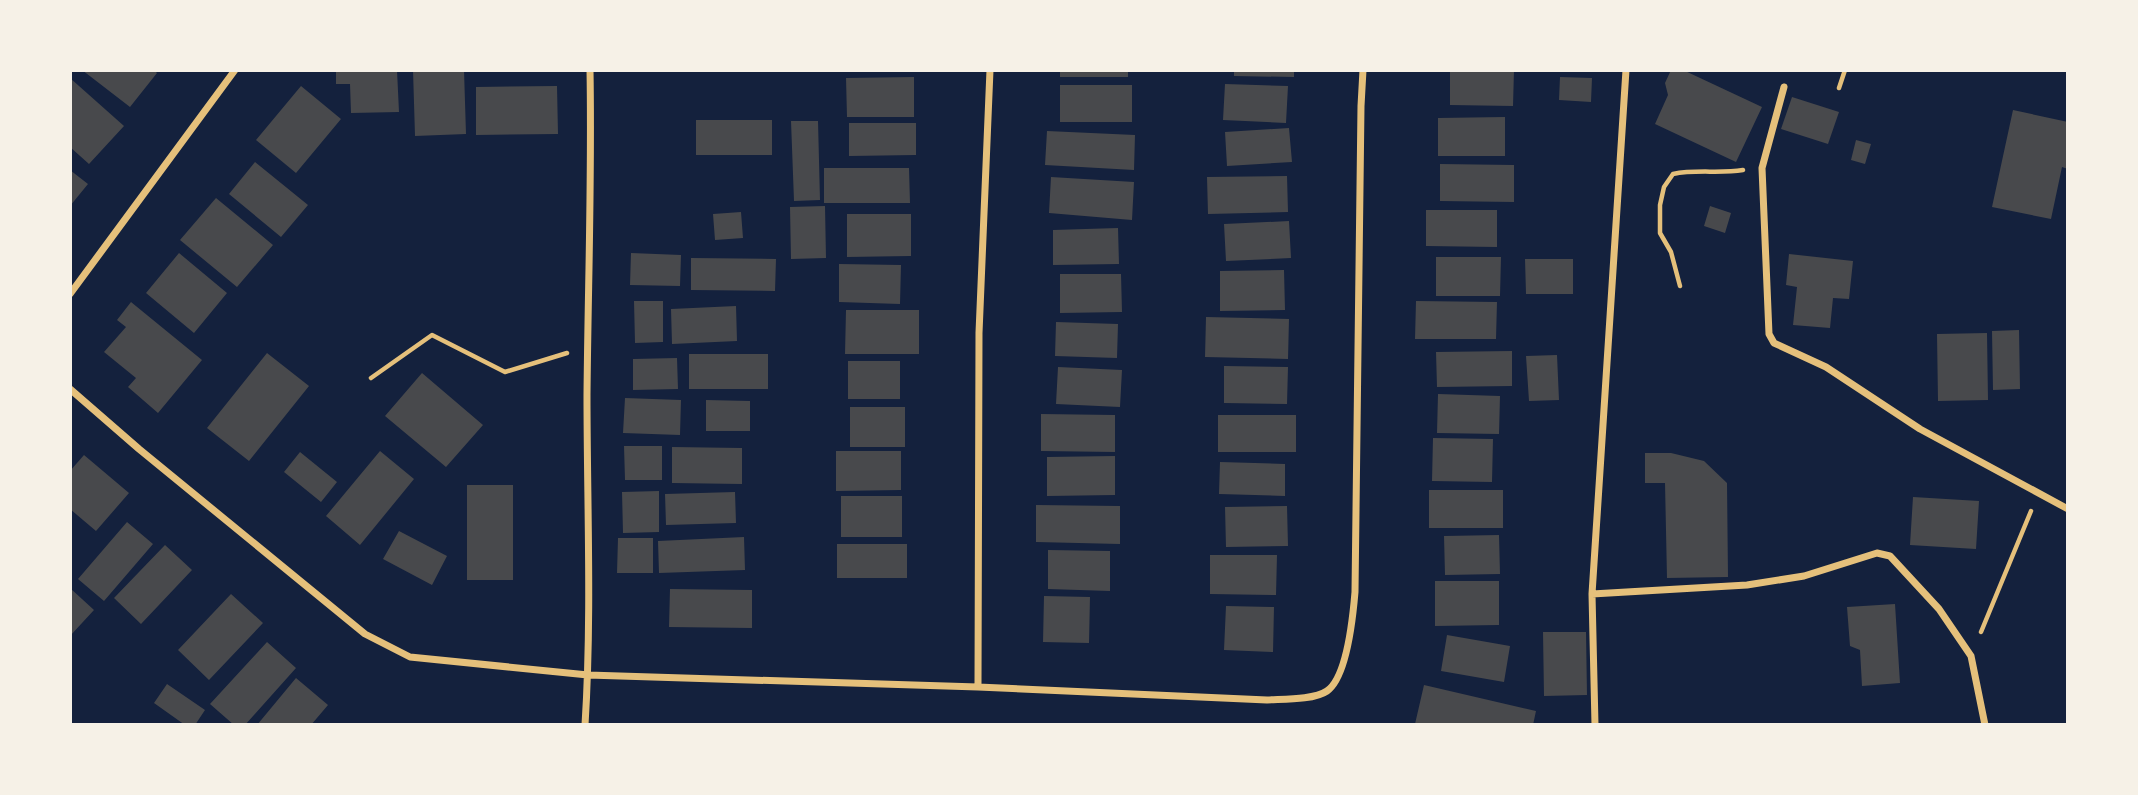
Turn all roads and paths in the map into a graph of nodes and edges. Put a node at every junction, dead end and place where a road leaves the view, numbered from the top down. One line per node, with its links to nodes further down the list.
1 (235, 70): 11 (street)
2 (590, 70): 12 (street)
3 (990, 70): 20 (street)
4 (1363, 70): 20 (street)
5 (1626, 70): 17 (street)
6 (1845, 70): 8 (path)
7 (1784, 87): 9 (street)
8 (1839, 88)
9 (1762, 168): 10 (path); 15 (street)
10 (1680, 286)
11 (70, 294)
12 (588, 347): 13 (path); 19 (street)
13 (371, 378)
14 (70, 389): 19 (street)
15 (2038, 494): 16 (street); 18 (path)
16 (2068, 509)
17 (1592, 594): 18 (street); 22 (street)
18 (1971, 656): 23 (street)
19 (588, 675): 20 (street); 21 (street)
20 (978, 687)
21 (585, 725)
22 (1595, 725)
23 (1985, 725)

